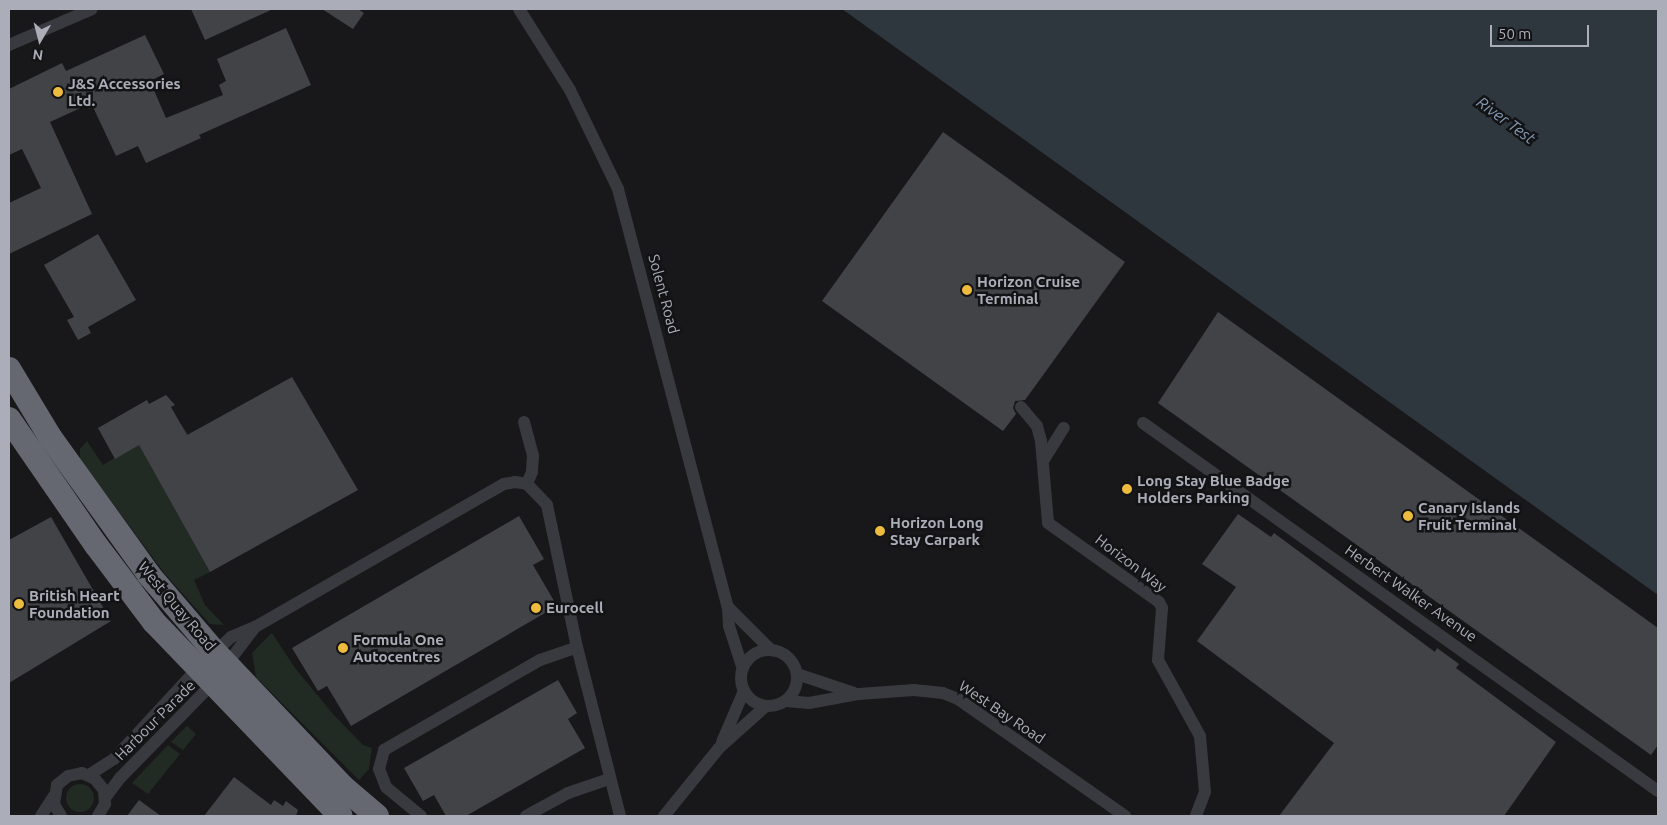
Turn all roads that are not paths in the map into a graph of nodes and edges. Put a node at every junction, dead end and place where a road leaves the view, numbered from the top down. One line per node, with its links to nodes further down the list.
1 (92, 9): 3 (street)
2 (518, 9): 12 (street, Solent Road)
3 (9, 45)
4 (9, 368): 16 (highway, West Quay Road)
5 (1021, 407): 10 (street, Horizon Way)
6 (9, 419): 19 (highway, West Quay Road)
7 (524, 422): 11 (street)
8 (1143, 423): 27 (street, Herbert Walker Avenue)
9 (1064, 428): 10 (street)
10 (1043, 461): 41 (street, Horizon Way)
11 (526, 484): 13 (street); 14 (street)
12 (728, 607): 15 (street); 17 (street, Solent Road)
13 (255, 627): 16 (street); 16 (street)
14 (577, 647): 26 (street); 36 (street)
15 (771, 650): 17 (street); 18 (street)
16 (221, 658): 19 (street, Harbour Parade); 19 (street, Harbour Parade); 35 (highway, West Quay Road)
17 (743, 668): 20 (street)
18 (797, 674): 21 (street, West Bay Road); 22 (street)
19 (204, 676): 25 (street, Harbour Parade); 29 (street, Harbour Parade); 34 (highway, West Quay Road)
20 (744, 691): 23 (street); 24 (street)
21 (859, 694): 22 (street, West Bay Road); 30 (street, West Bay Road)
22 (786, 701): 23 (street)
23 (766, 706): 24 (street)
24 (719, 748): 39 (street)
25 (89, 775): 28 (street); 29 (street)
26 (609, 778): 37 (street); 38 (street)
27 (1658, 791)
28 (54, 796): 31 (street); 32 (street)
29 (105, 798): 33 (street, Harbour Parade)
30 (1114, 812): 40 (street, West Bay Road)
31 (41, 816)
32 (61, 816)
33 (98, 816)
34 (342, 816)
35 (377, 816)
36 (421, 816)
37 (526, 816)
38 (620, 816)
39 (664, 816)
40 (1125, 816)
41 (1196, 816)

